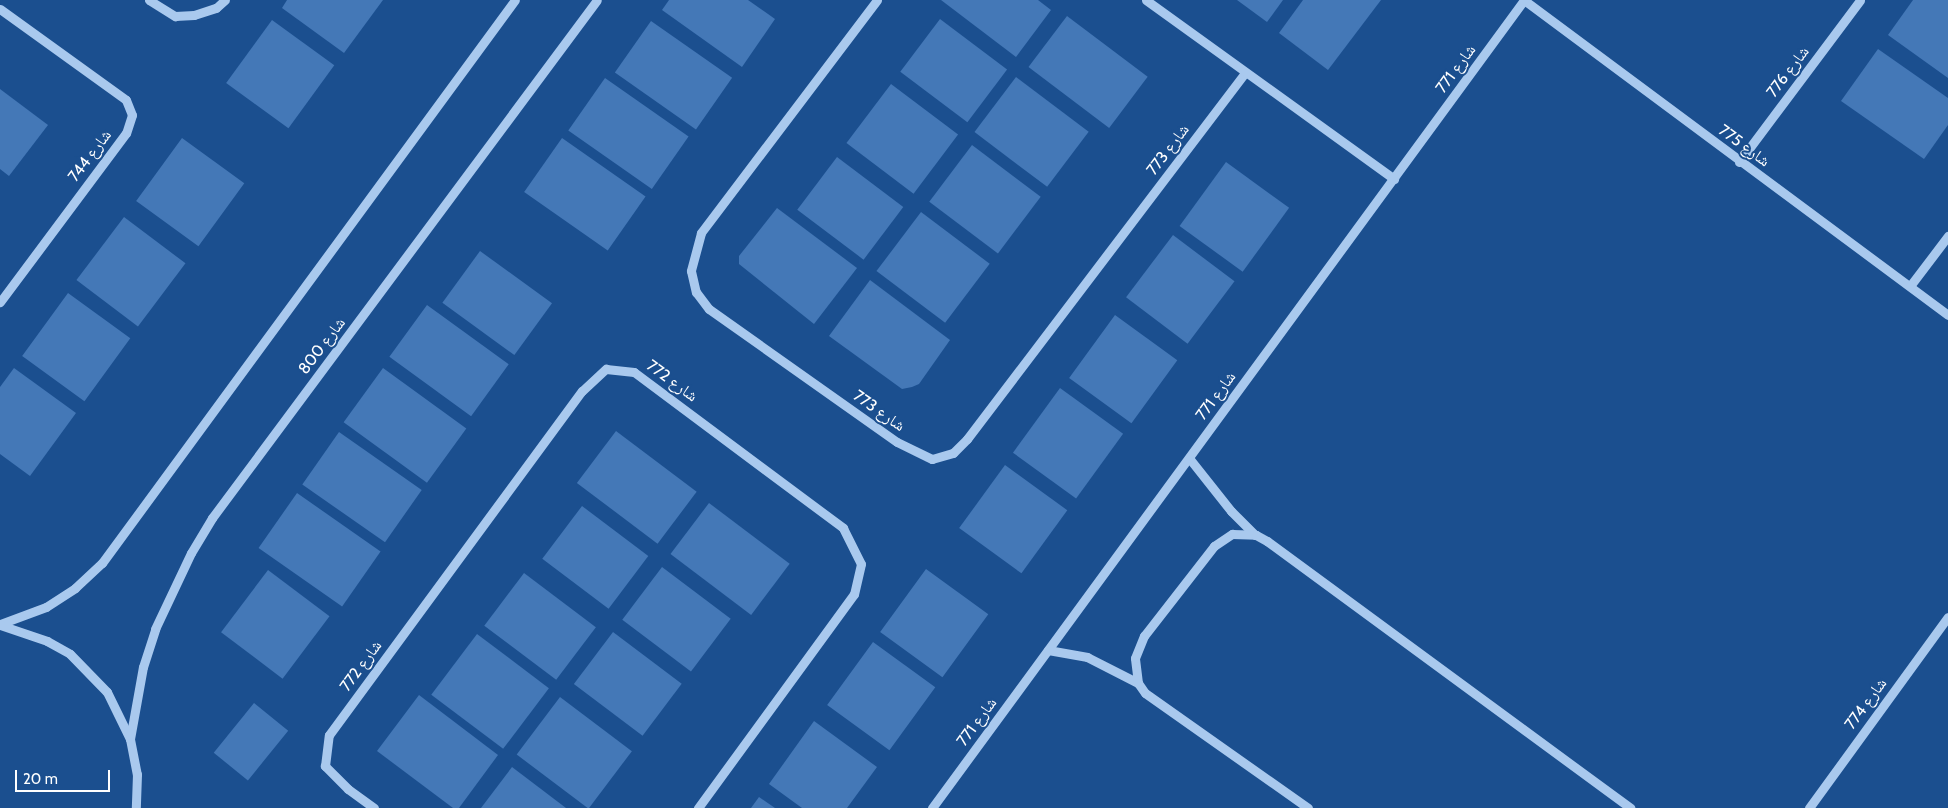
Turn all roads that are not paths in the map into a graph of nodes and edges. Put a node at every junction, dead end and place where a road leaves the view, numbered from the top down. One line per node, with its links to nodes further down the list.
1 (149, 0): 2 (street)
2 (225, 0)
3 (515, 0): 20 (street)
4 (597, 0): 23 (street, شارع 800)
5 (877, 0): 10 (street, شارع 773)
6 (1146, 0): 10 (street)
7 (1524, 0): 11 (street, شارع 775); 12 (street, شارع 771)
8 (1860, 0): 11 (street, شارع 776)
9 (0, 9): 15 (street, شارع 744)
10 (1245, 73): 12 (street)
11 (1740, 162): 14 (street, شارع 775)
12 (1394, 180): 17 (street, شارع 771)
13 (1948, 236): 14 (street)
14 (1910, 286): 16 (street, شارع 775)
15 (0, 302)
16 (1948, 315)
17 (1189, 458): 18 (street); 21 (street, شارع 771)
18 (1256, 535): 22 (street); 29 (street)
19 (1948, 617): 30 (street, شارع 774)
20 (0, 625): 23 (street)
21 (1048, 650): 22 (street); 27 (street, شارع 771)
22 (1138, 682): 28 (street)
23 (130, 739): 24 (street)
24 (136, 808)
25 (374, 808): 26 (street, شارع 772)
26 (698, 808)
27 (932, 808)
28 (1308, 808)
29 (1631, 808)
30 (1809, 808)

